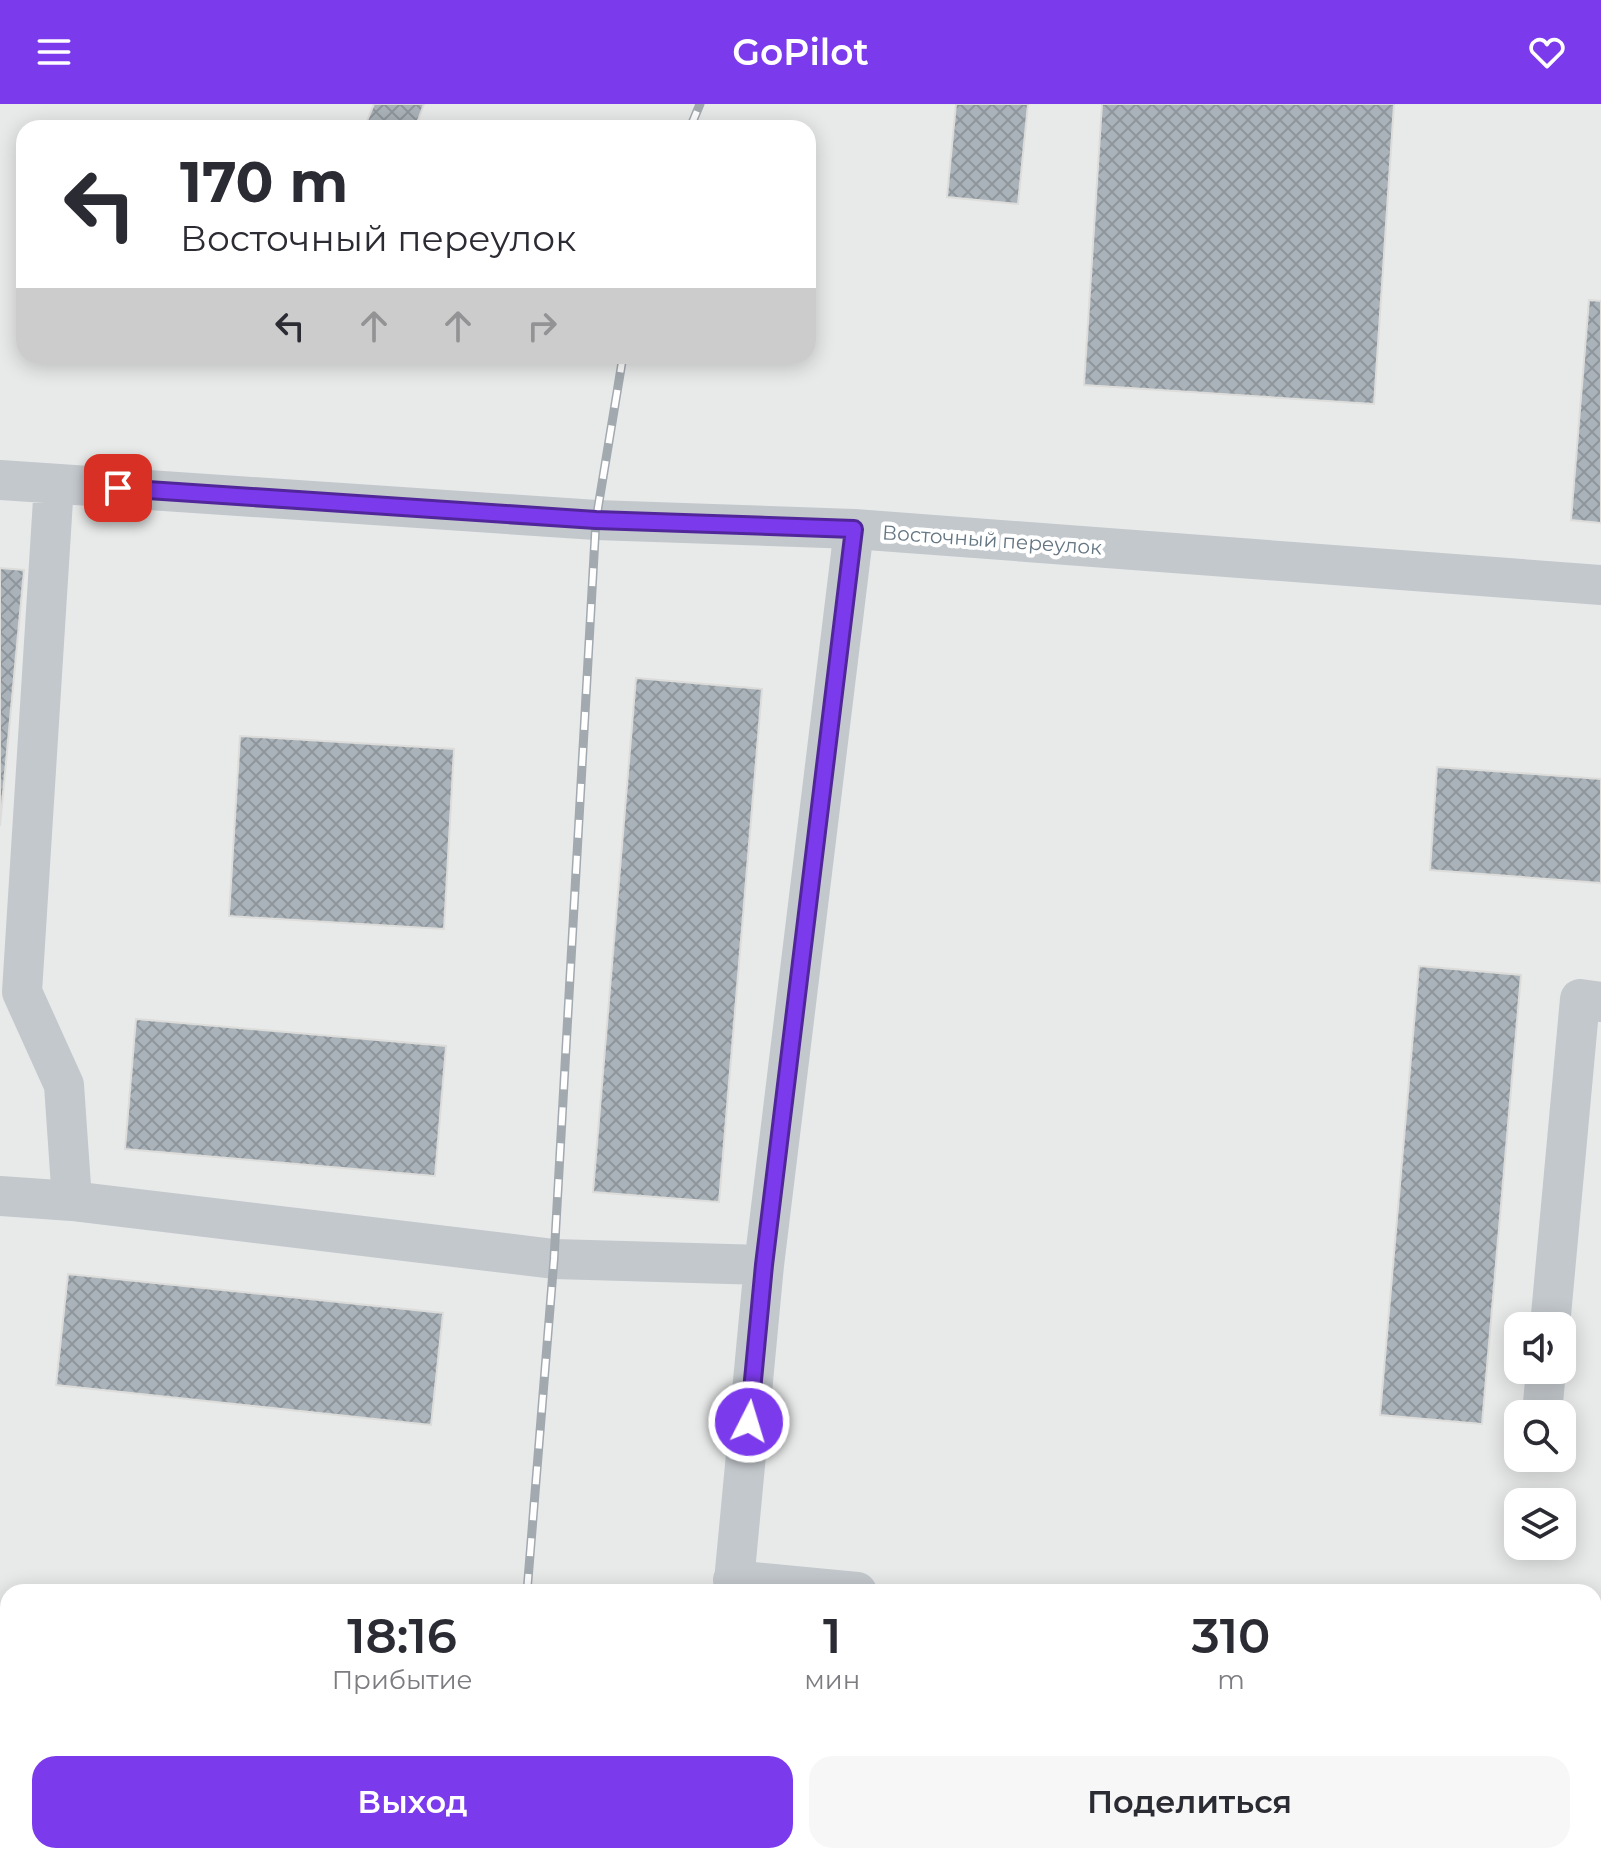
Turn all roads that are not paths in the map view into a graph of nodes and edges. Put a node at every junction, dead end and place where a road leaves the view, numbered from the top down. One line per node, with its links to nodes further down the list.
1 (0, 480): 2 (street, Восточный переулок)
2 (54, 484): 3 (street, Восточный переулок); 7 (street)
3 (854, 529): 4 (street, Восточный переулок); 8 (street)
4 (1601, 585)
5 (1601, 1002): 9 (street)
6 (0, 1196): 7 (street)
7 (72, 1201): 8 (street)
8 (764, 1265): 10 (street)
9 (1551, 1312)
10 (733, 1584)

